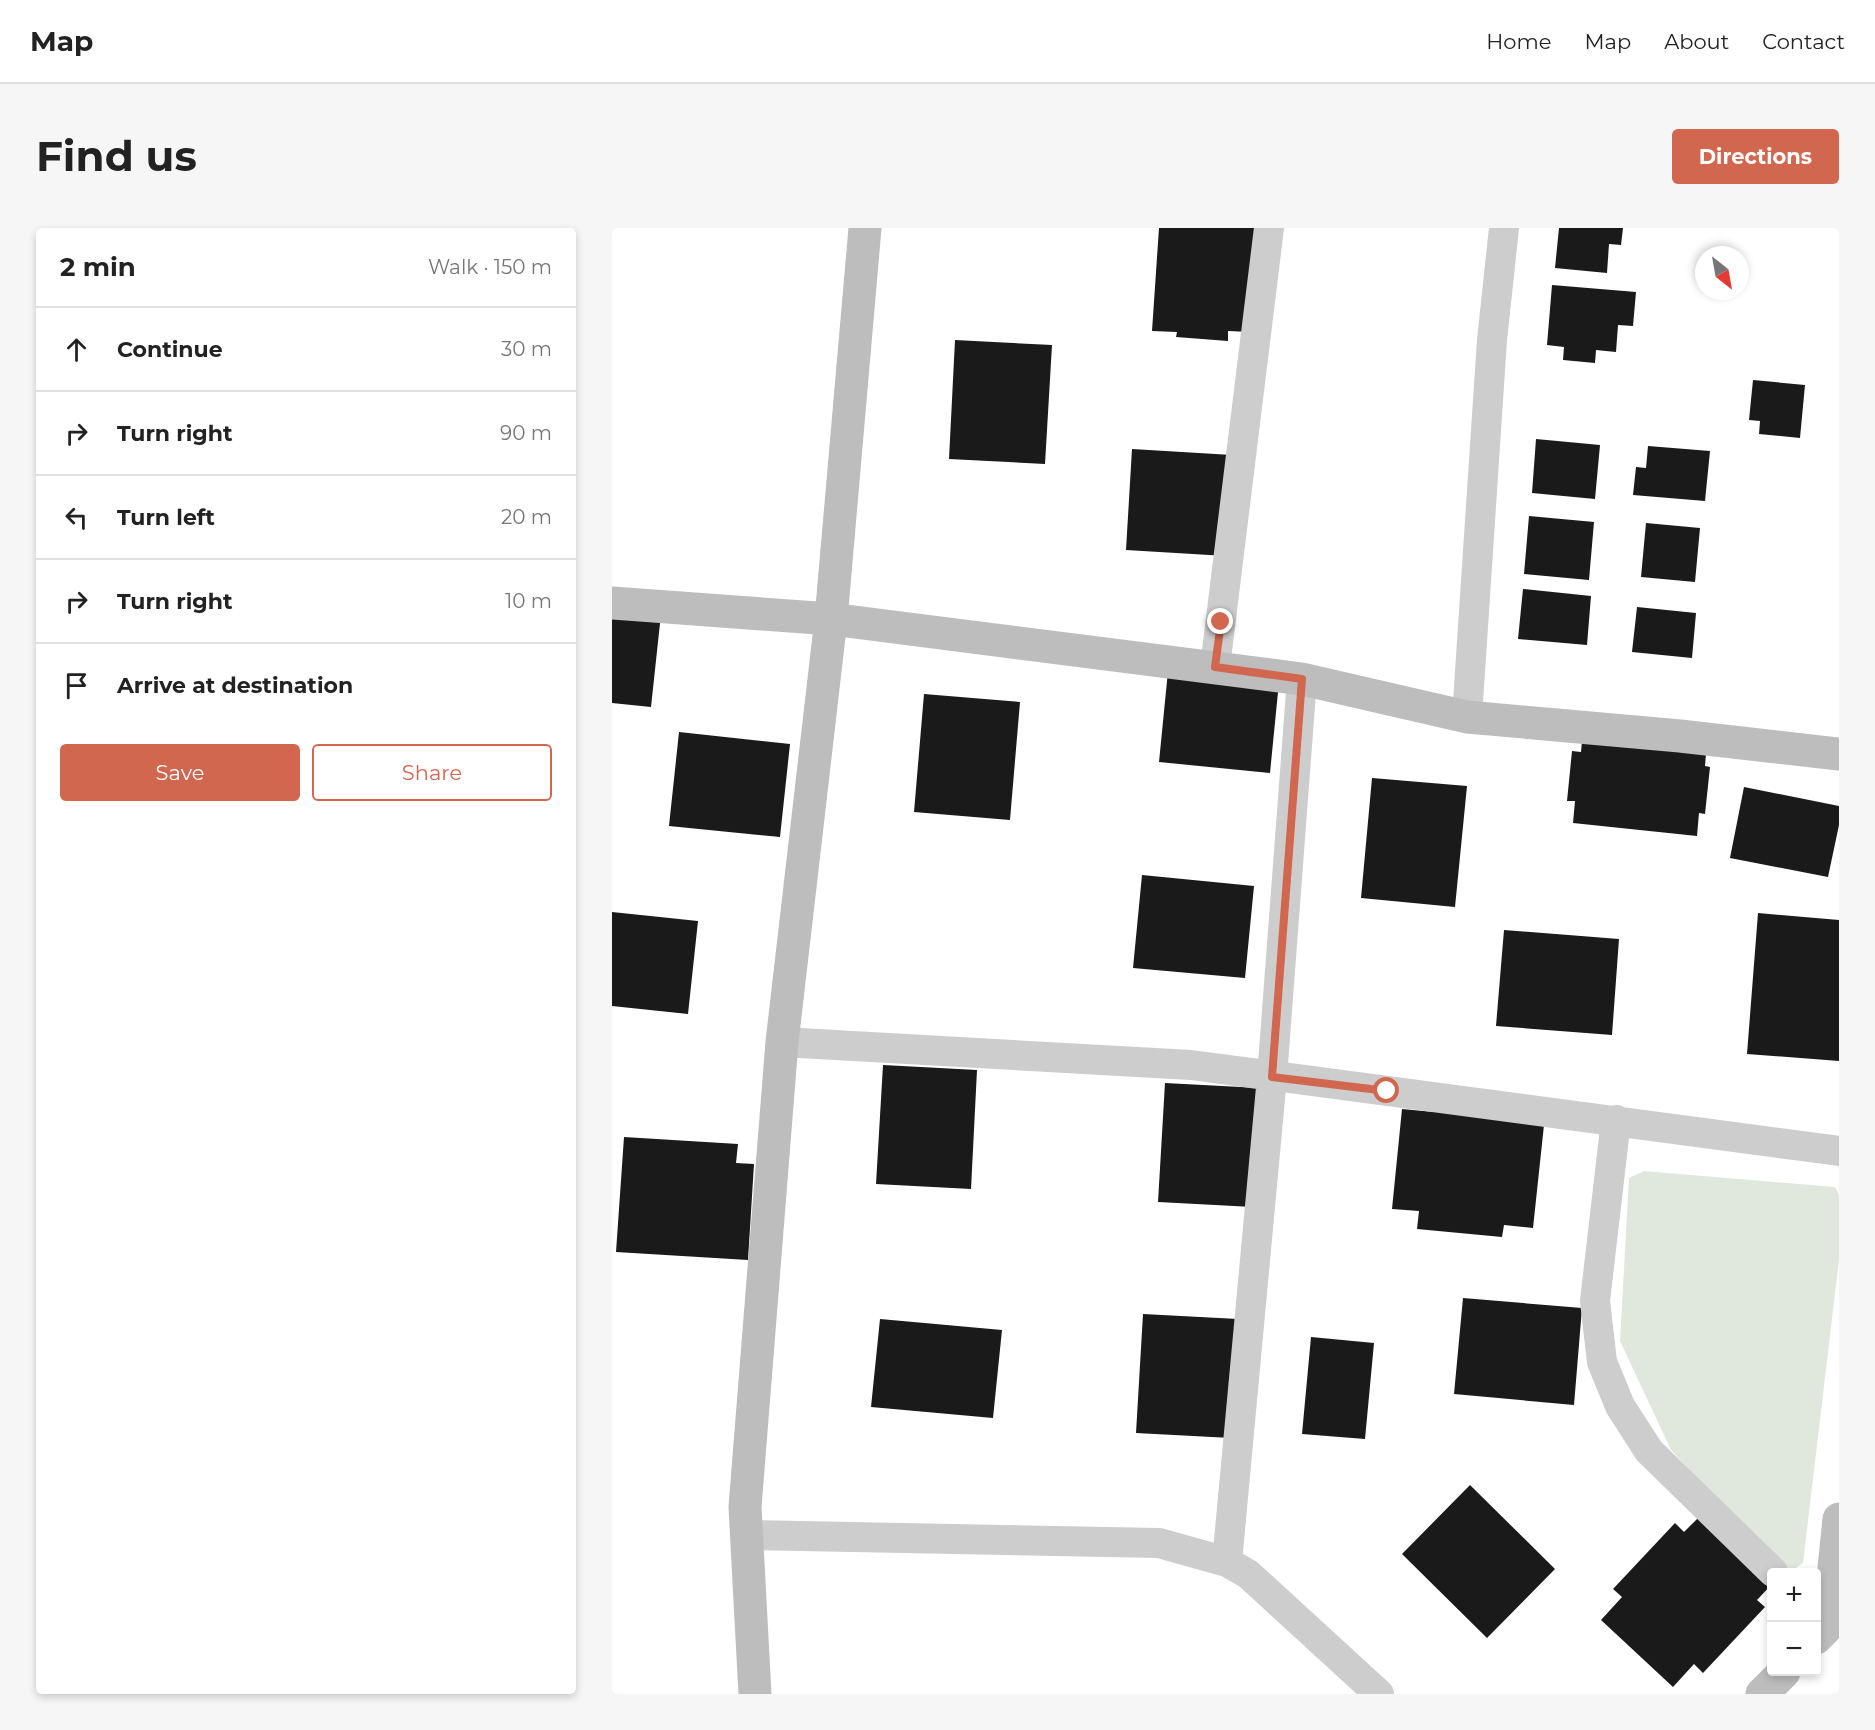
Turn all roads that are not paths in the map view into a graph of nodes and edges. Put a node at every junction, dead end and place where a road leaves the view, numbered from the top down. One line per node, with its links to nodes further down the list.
1 (865, 228): 5 (street)
2 (1269, 228): 6 (street)
3 (1504, 228): 8 (street)
4 (612, 603): 5 (street)
5 (831, 619): 6 (street); 10 (street)
6 (1215, 667): 7 (street)
7 (1302, 679): 8 (street); 11 (street)
8 (1467, 717): 9 (street)
9 (1839, 754)
10 (782, 1042): 11 (street); 15 (street)
11 (1272, 1077): 12 (street); 16 (street)
12 (1616, 1120): 13 (street); 17 (street)
13 (1839, 1151)
14 (1839, 1519): 18 (street)
15 (747, 1535): 16 (street); 20 (street)
16 (1227, 1562): 21 (street)
17 (1769, 1568)
18 (1825, 1627)
19 (1779, 1676): 22 (street)
20 (755, 1694)
21 (1379, 1694)
22 (1762, 1694)

